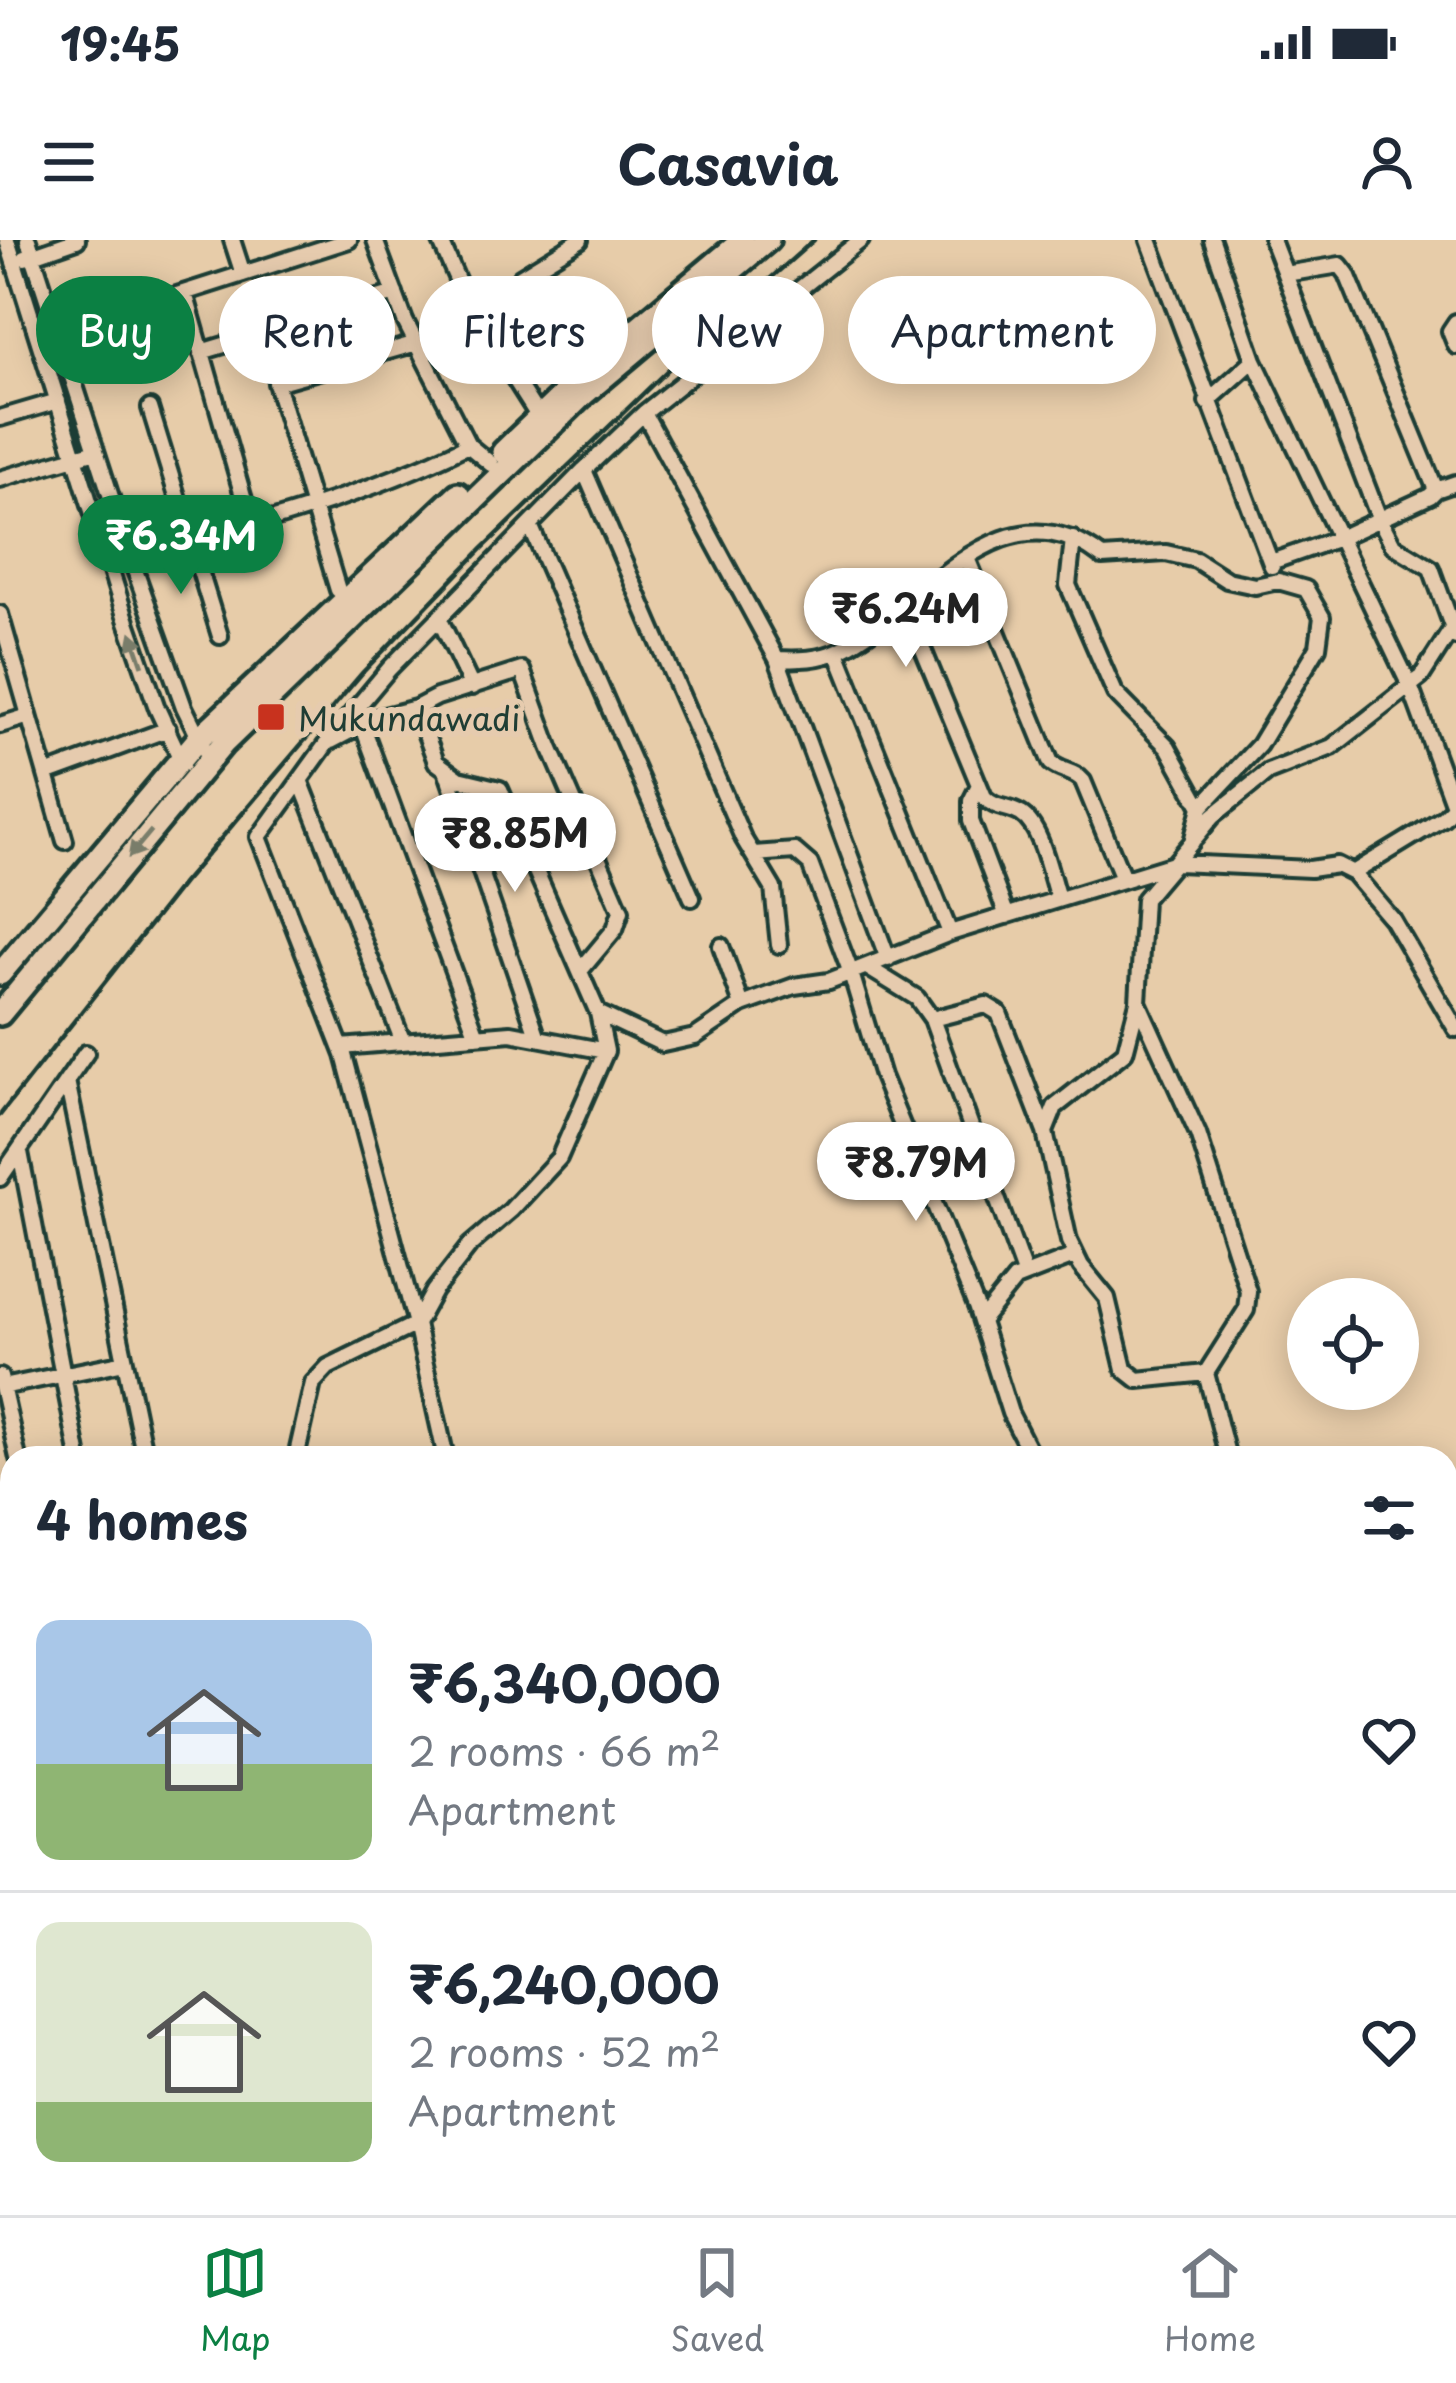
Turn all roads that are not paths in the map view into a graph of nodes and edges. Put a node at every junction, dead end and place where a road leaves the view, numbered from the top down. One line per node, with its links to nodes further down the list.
1 (8, 240): 16 (street)
2 (77, 240): 14 (street)
3 (232, 240): 17 (street)
4 (349, 240): 15 (street)
5 (375, 240): 19 (street)
6 (440, 240): 39 (street)
7 (580, 240): 20 (street)
8 (742, 240): 26 (street)
9 (768, 240): 80 (street)
10 (861, 240): 38 (street)
11 (1149, 240): 36 (street)
12 (1212, 240): 31 (street)
13 (1272, 240): 18 (street)
14 (31, 248): 16 (street)
15 (297, 248): 17 (street)
16 (14, 261): 25 (street)
17 (243, 274): 21 (street)
18 (1285, 274): 48 (street); 50 (street)
19 (389, 276)
20 (522, 276)
21 (195, 289)
22 (395, 293): 27 (street)
23 (1456, 322): 28 (street)
24 (195, 330): 30 (street)
25 (36, 331)
26 (628, 336)
27 (417, 343): 41 (street); 49 (street)
28 (1456, 346)
29 (219, 347): 30 (street)
30 (201, 352): 51 (street)
31 (1254, 360): 36 (street); 54 (street)
32 (53, 384): 35 (street)
33 (74, 384): 42 (street)
34 (572, 384): 39 (street)
35 (58, 401): 40 (street); 43 (street)
36 (1208, 402): 58 (street)
37 (150, 408): 55 (street)
38 (644, 413): 45 (street); 68 (street)
39 (538, 416): 44 (street)
40 (0, 418)
41 (468, 445): 44 (street); 49 (street)
42 (96, 451): 43 (street); 57 (street)
43 (76, 457): 46 (street); 59 (street)
44 (491, 464): 77 (street)
45 (584, 470): 52 (street); 90 (street)
46 (0, 479)
47 (1456, 483): 48 (street)
48 (1436, 490): 50 (street)
49 (313, 507): 51 (street); 61 (street)
50 (1379, 518): 54 (street); 65 (street)
51 (251, 524): 55 (street)
52 (530, 525): 64 (street); 94 (street)
53 (1073, 538): 56 (street); 60 (street); 86 (street)
54 (1339, 538): 58 (street); 70 (street)
55 (189, 542): 57 (street); 66 (street)
56 (967, 558): 62 (street); 93 (street)
57 (131, 559): 59 (street); 77 (street)
58 (1271, 562): 60 (street)
59 (110, 565): 76 (street, one-way to 59)
60 (1278, 581): 86 (street)
61 (338, 590)
62 (905, 606): 67 (street); 85 (street)
63 (0, 614): 69 (street)
64 (439, 618): 71 (street); 78 (street)
65 (1455, 629): 70 (street)
66 (220, 636)
67 (837, 652): 68 (street); 97 (street)
68 (777, 659): 100 (street)
69 (7, 666): 73 (street)
70 (1409, 686): 87 (street); 89 (street)
71 (472, 687): 72 (street); 102 (street)
72 (416, 708): 75 (street); 81 (street)
73 (29, 716): 74 (street); 82 (street)
74 (0, 725)
75 (363, 727): 78 (street); 111 (street)
76 (168, 729): 79 (street); 82 (street)
77 (198, 739): 79 (street); 80 (street)
78 (327, 743): 83 (street)
79 (180, 758): 84 (street); 104 (street)
80 (210, 760): 84 (street)
81 (446, 769): 102 (street); 112 (street)
82 (46, 774): 88 (street)
83 (300, 780): 113 (street); 114 (street)
84 (192, 782): 108 (street, one-way to 108)
85 (979, 785): 95 (street); 96 (street)
86 (1201, 807): 89 (street)
87 (1456, 808): 92 (street)
88 (65, 841)
89 (1192, 842): 91 (street)
90 (754, 854): 98 (street); 103 (street)
91 (1177, 863): 92 (street); 93 (street); 105 (street)
92 (1354, 873): 110 (street)
93 (1123, 878): 95 (street)
94 (692, 898)
95 (1058, 898): 96 (street)
96 (1007, 916): 97 (street)
97 (950, 933): 100 (street)
98 (779, 945)
99 (722, 946): 106 (street)
100 (888, 959): 101 (street)
101 (867, 967): 103 (street); 109 (street)
102 (580, 971): 107 (street)
103 (851, 973): 106 (street); 123 (street)
104 (0, 974)
105 (1138, 1002): 118 (street); 127 (street)
106 (742, 1005): 107 (street)
107 (598, 1013): 115 (street)
108 (0, 1014)
109 (932, 1018): 118 (street); 122 (street)
110 (1456, 1029)
111 (477, 1036): 112 (street); 113 (street)
112 (538, 1038): 115 (street)
113 (404, 1042): 114 (street)
114 (340, 1047): 124 (street)
115 (606, 1051): 124 (street)
116 (86, 1053): 117 (street)
117 (67, 1082): 119 (street); 125 (street)
118 (1045, 1132): 121 (street)
119 (20, 1152): 120 (street); 126 (street)
120 (0, 1178)
121 (1074, 1256): 122 (street); 127 (street)
122 (1024, 1273): 123 (street)
123 (980, 1321): 134 (street)
124 (416, 1324): 132 (street); 133 (street)
125 (125, 1362): 126 (street); 131 (street)
126 (62, 1372): 128 (street); 130 (street)
127 (1206, 1373): 135 (street)
128 (1, 1382): 129 (street)
129 (15, 1446)
130 (77, 1446)
131 (142, 1446)
132 (298, 1446)
133 (443, 1446)
134 (1027, 1446)
135 (1225, 1446)

